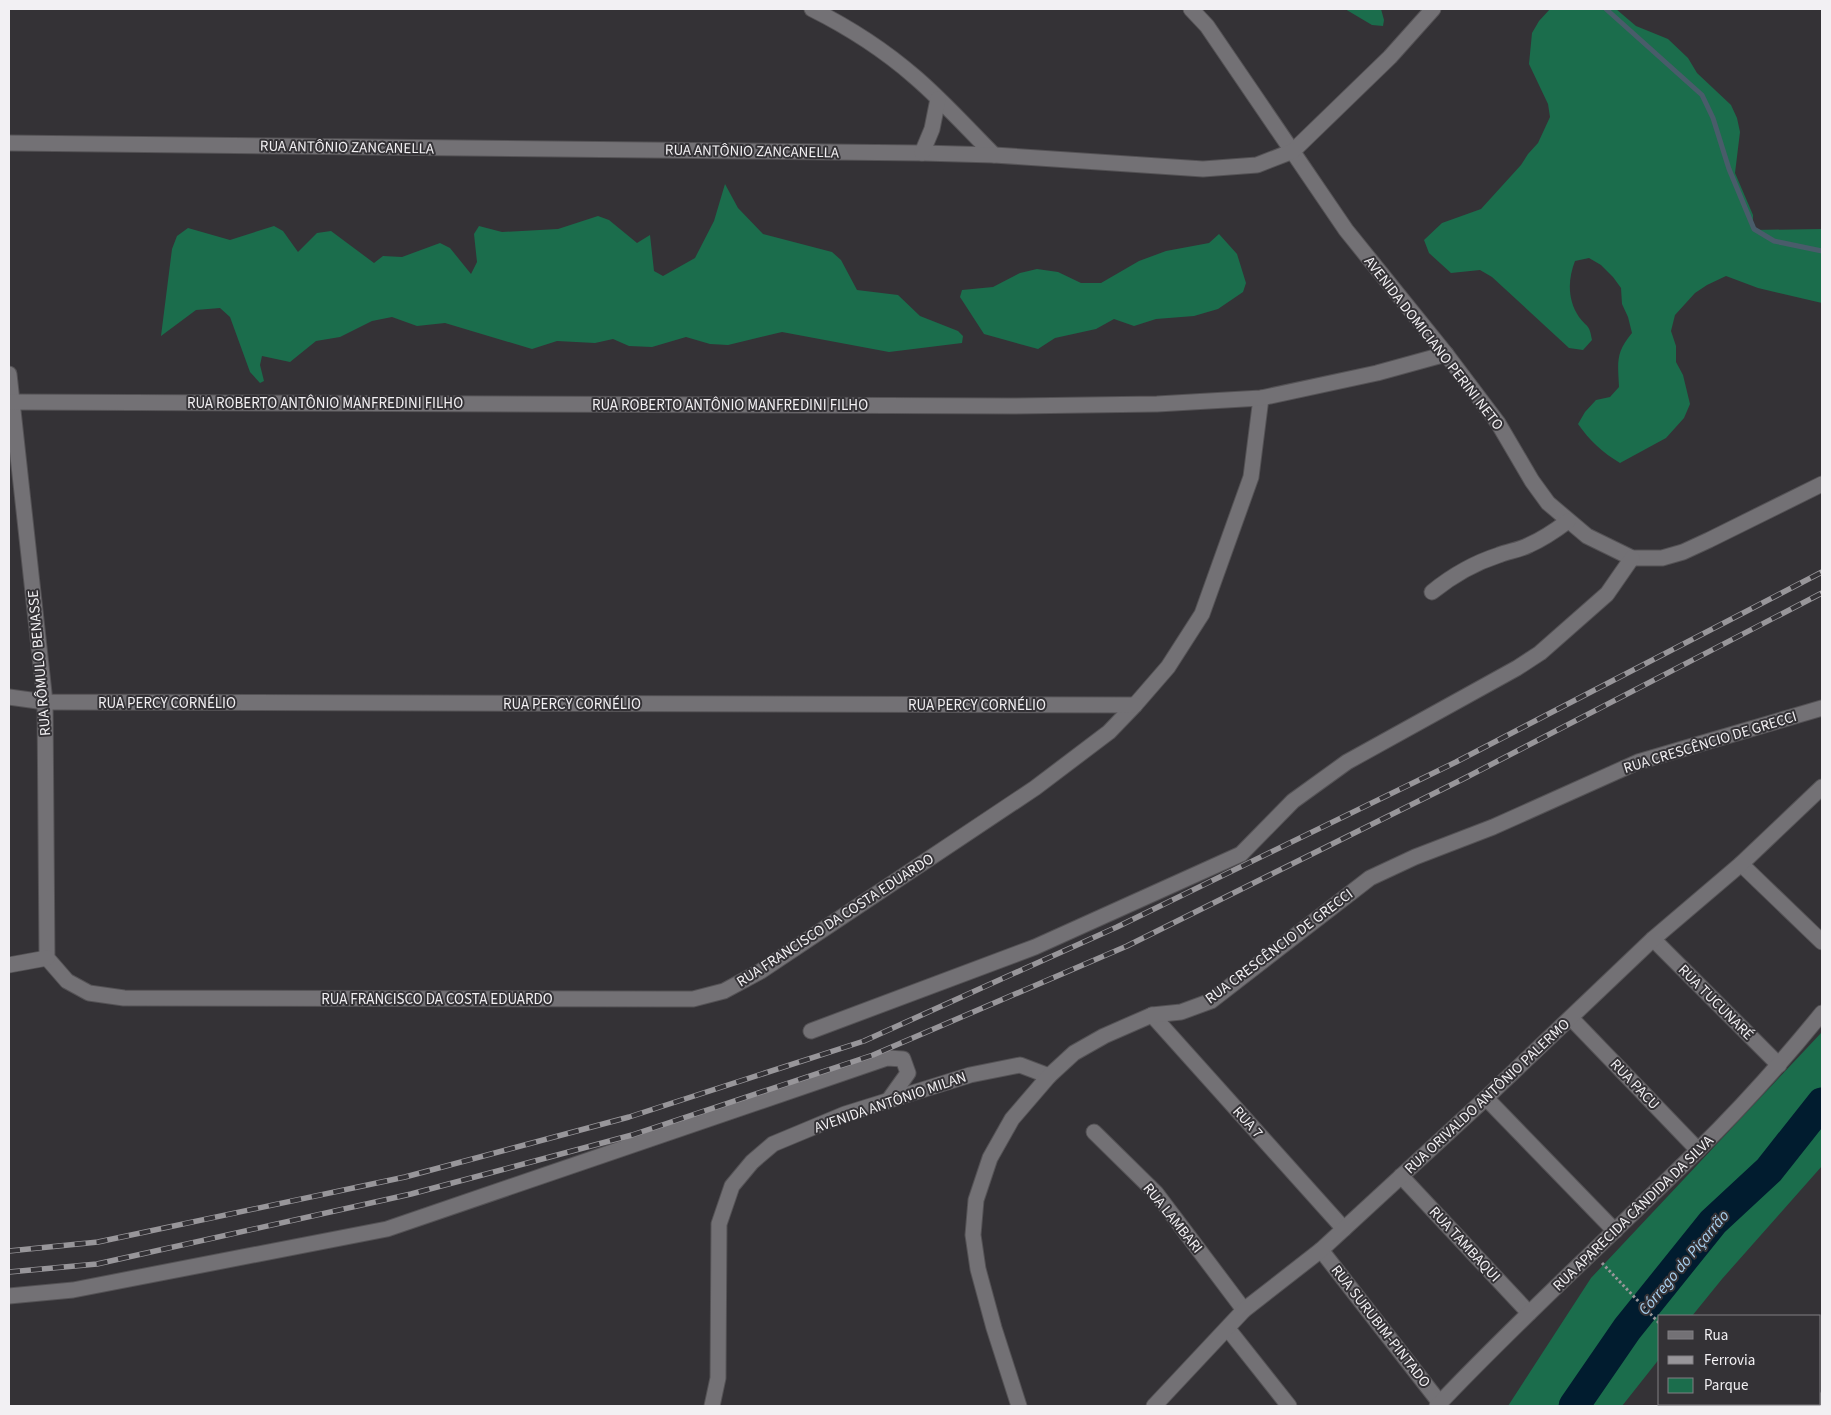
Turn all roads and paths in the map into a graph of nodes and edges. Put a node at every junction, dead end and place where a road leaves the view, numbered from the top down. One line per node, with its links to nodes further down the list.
1 (812, 9): 4 (street)
2 (1190, 9): 6 (street, AVENIDA DOMICIANO PERINI NETO)
3 (1433, 9): 6 (street, RUA ANTÔNIO ZANCANELLA)
4 (938, 99): 7 (street); 8 (street)
5 (9, 143): 7 (street, RUA ANTÔNIO ZANCANELLA)
6 (1293, 151): 8 (street, RUA ANTÔNIO ZANCANELLA); 9 (street, AVENIDA DOMICIANO PERINI NETO)
7 (922, 153): 8 (street, RUA ANTÔNIO ZANCANELLA)
8 (994, 155)
9 (1446, 354): 11 (street, RUA ROBERTO ANTÔNIO MANFREDINI FILHO); 14 (street, AVENIDA DOMICIANO PERINI NETO)
10 (9, 374): 12 (street, RUA RÔMULO BENASSE)
11 (1260, 398): 12 (street, RUA ROBERTO ANTÔNIO MANFREDINI FILHO); 19 (street, RUA FRANCISCO DA COSTA EDUARDO)
12 (10, 402): 18 (street, RUA RÔMULO BENASSE)
13 (1822, 484): 15 (street, AVENIDA DOMICIANO PERINI NETO)
14 (1568, 521): 15 (street, AVENIDA DOMICIANO PERINI NETO); 16 (street)
15 (1632, 558): 30 (street)
16 (1432, 592)
17 (9, 697): 18 (street, RUA PERCY CORNÉLIO)
18 (45, 702): 19 (street, RUA PERCY CORNÉLIO); 25 (street, RUA RÔMULO BENASSE)
19 (1135, 705): 25 (street, RUA FRANCISCO DA COSTA EDUARDO)
20 (1822, 708): 28 (street, RUA CRESCÊNCIO DE GRECCI)
21 (1822, 787): 22 (street, RUA ORIVALDO ANTÔNIO PALERMO)
22 (1741, 864): 23 (street, RUA ORIVALDO ANTÔNIO PALERMO); 24 (street)
23 (1653, 939): 29 (street, RUA ORIVALDO ANTÔNIO PALERMO); 31 (street, RUA TUCUNARÉ)
24 (1822, 942)
25 (47, 958): 26 (street)
26 (9, 965)
27 (1822, 1013): 31 (street, RUA APARECIDA CÂNDIDA DA SILVA)
28 (1152, 1015): 32 (street, RUA CRESCÊNCIO DE GRECCI); 38 (street, RUA 7)
29 (1571, 1018): 33 (street, RUA ORIVALDO ANTÔNIO PALERMO); 36 (street, RUA PACU)
30 (811, 1031)
31 (1779, 1065): 36 (street, RUA APARECIDA CÂNDIDA DA SILVA)
32 (1049, 1076): 34 (street, AVENIDA ANTÔNIO MILAN); 50 (street, RUA CRESCÊNCIO DE GRECCI)
33 (1486, 1098): 37 (street, RUA ORIVALDO ANTÔNIO PALERMO); 39 (street)
34 (888, 1101): 42 (street); 49 (street, AVENIDA ANTÔNIO MILAN)
35 (1094, 1132): 43 (street, RUA LAMBARI)
36 (1698, 1150): 39 (street, RUA APARECIDA CÂNDIDA DA SILVA)
37 (1401, 1176): 38 (street, RUA ORIVALDO ANTÔNIO PALERMO); 44 (street, RUA TAMBAQUI)
38 (1344, 1229): 40 (street, RUA ORIVALDO ANTÔNIO PALERMO)
39 (1615, 1231): 41 (street, RUA APARECIDA CÂNDIDA DA SILVA)
40 (1322, 1250): 43 (street, RUA ORIVALDO ANTÔNIO PALERMO); 48 (street, RUA SURUBIM-PINTADO)
41 (1592, 1253): 44 (street, RUA APARECIDA CÂNDIDA DA SILVA); 45 (path)
42 (9, 1296)
43 (1244, 1310): 46 (street, RUA ORIVALDO ANTÔNIO PALERMO)
44 (1529, 1313): 48 (street, RUA APARECIDA CÂNDIDA DA SILVA)
45 (1658, 1322)
46 (1228, 1329): 47 (street, RUA ORIVALDO ANTÔNIO PALERMO); 51 (street)
47 (1162, 1404)
48 (1439, 1404)
49 (712, 1406)
50 (1019, 1406)
51 (1289, 1406)

